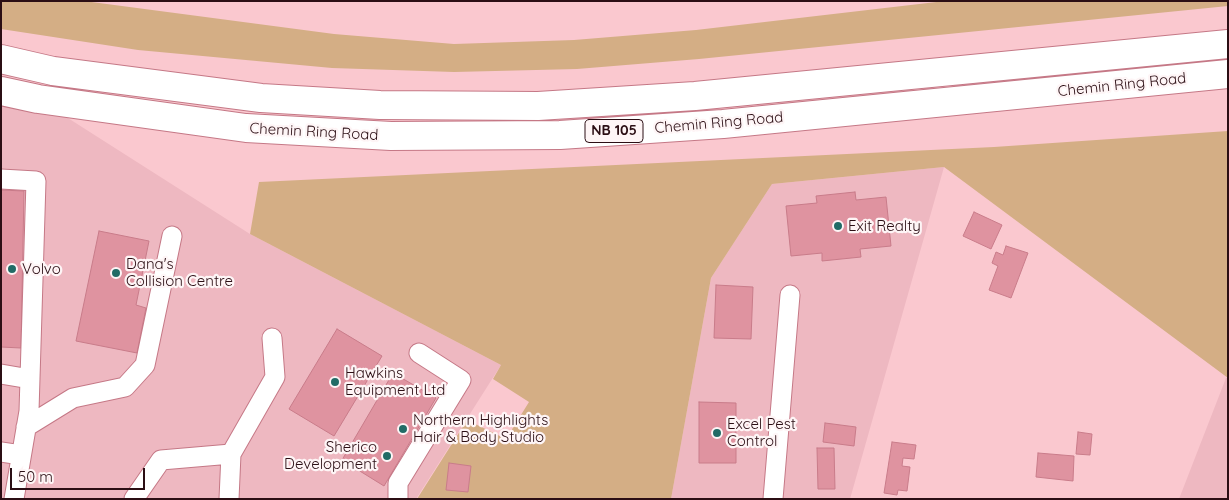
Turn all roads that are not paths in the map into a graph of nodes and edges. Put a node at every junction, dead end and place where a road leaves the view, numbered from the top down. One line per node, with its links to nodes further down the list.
1 (1228, 44): 2 (highway, Chemin Ring Road / NB 105)
2 (1, 59)
3 (1228, 74): 4 (highway, Chemin Ring Road / NB 105)
4 (1, 91)
5 (1, 179): 11 (lane)
6 (172, 236): 12 (lane)
7 (790, 295): 20 (lane)
8 (272, 338): 14 (lane)
9 (419, 353): 19 (lane)
10 (1, 374): 11 (lane)
11 (30, 379): 12 (lane)
12 (26, 428): 15 (lane)
13 (1, 452): 15 (lane)
14 (231, 454): 17 (lane); 18 (lane)
15 (21, 455): 16 (lane)
16 (14, 499)
17 (134, 499)
18 (230, 499)
19 (398, 499)
20 (773, 499)

